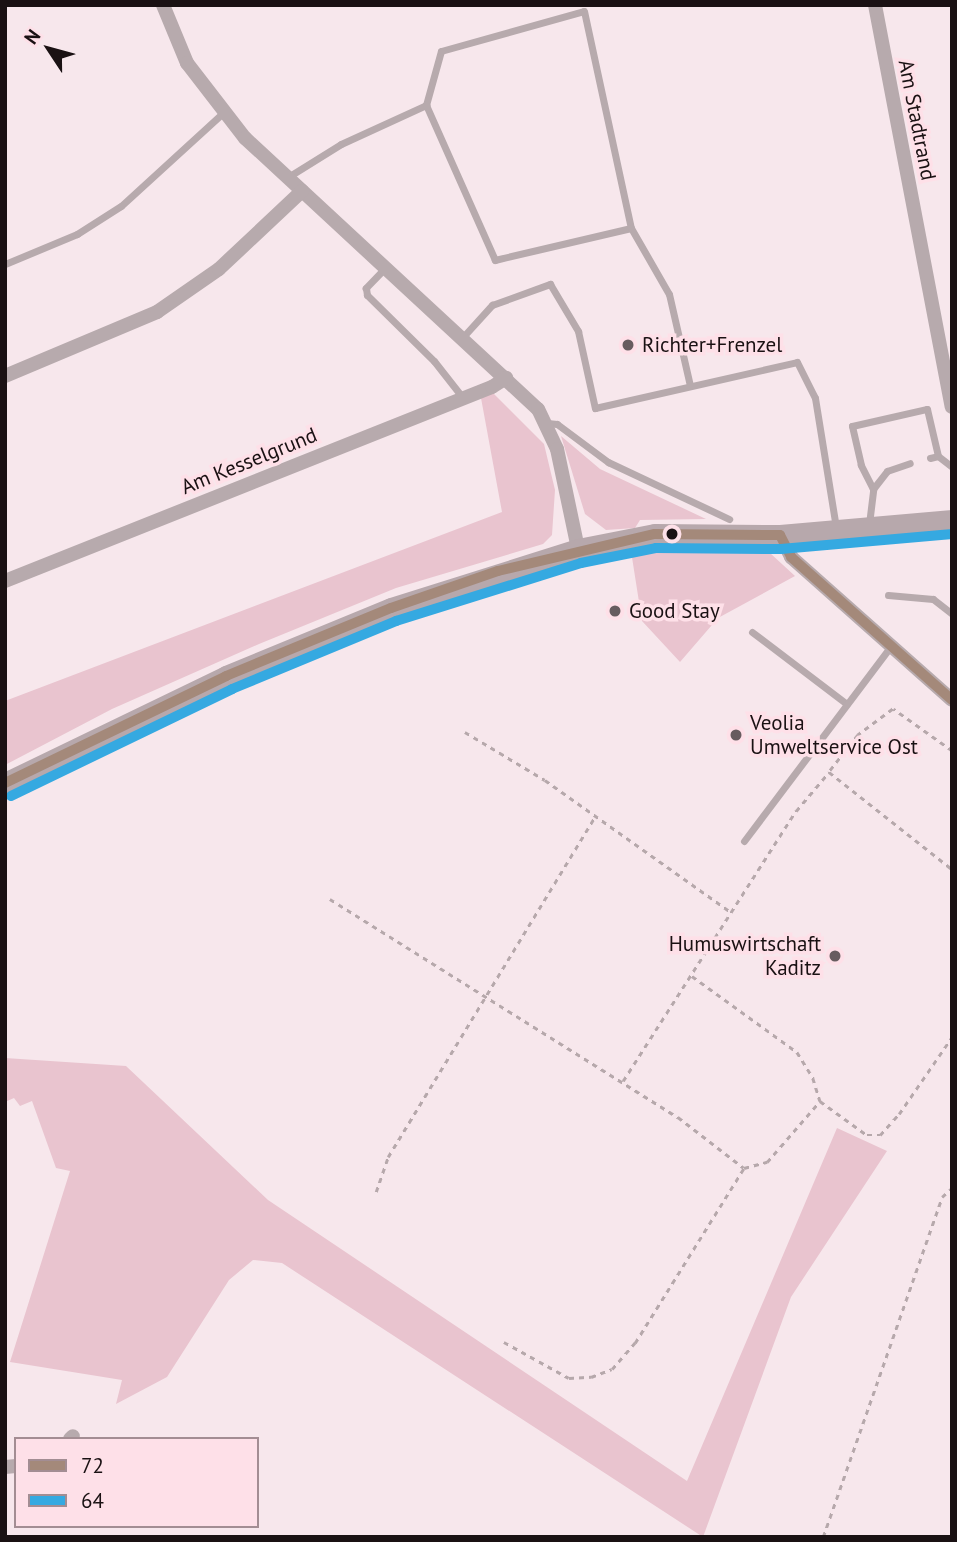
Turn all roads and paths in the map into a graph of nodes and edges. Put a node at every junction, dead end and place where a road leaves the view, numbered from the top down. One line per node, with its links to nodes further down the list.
1 (163, 5): 4 (street)
2 (875, 5): 11 (street, Am Stadtrand)
3 (425, 105): 5 (lane); 7 (lane); 7 (lane)
4 (223, 113): 5 (street); 8 (lane)
5 (288, 178): 6 (street)
6 (302, 191): 9 (street); 12 (street)
7 (631, 228): 14 (lane)
8 (5, 264)
9 (385, 268): 10 (street); 15 (lane)
10 (462, 339): 13 (street); 14 (lane)
11 (946, 344): 16 (street, Am Stadtrand)
12 (5, 376)
13 (506, 378): 15 (street, Am Kesselgrund); 17 (street)
14 (690, 386): 24 (lane)
15 (463, 399): 27 (street, Am Kesselgrund)
16 (952, 407)
17 (547, 423): 21 (lane); 26 (street)
18 (910, 463): 20 (lane)
19 (952, 467): 20 (lane)
20 (873, 489): 23 (lane)
21 (729, 519)
22 (952, 520): 23 (street)
23 (869, 527): 24 (street)
24 (836, 530): 25 (street)
25 (780, 536): 26 (street); 31 (street)
26 (578, 548): 37 (street)
27 (5, 581)
28 (888, 595): 29 (lane)
29 (952, 614)
30 (752, 632): 33 (lane)
31 (891, 646): 32 (street); 33 (lane)
32 (952, 700)
33 (847, 704): 39 (lane)
34 (465, 732): 38 (path)
35 (952, 751): 36 (path)
36 (829, 772): 40 (path); 42 (path)
37 (5, 783)
38 (595, 816): 42 (path); 44 (path)
39 (744, 841)
40 (952, 869)
41 (330, 898): 44 (path)
42 (731, 912): 43 (path)
43 (692, 976): 46 (path); 47 (path)
44 (486, 995): 46 (path); 50 (path)
45 (952, 1037): 47 (path)
46 (623, 1082): 48 (path)
47 (820, 1101): 48 (path)
48 (744, 1168): 51 (path)
49 (952, 1188): 52 (path)
50 (376, 1192)
51 (504, 1342)
52 (823, 1537)

